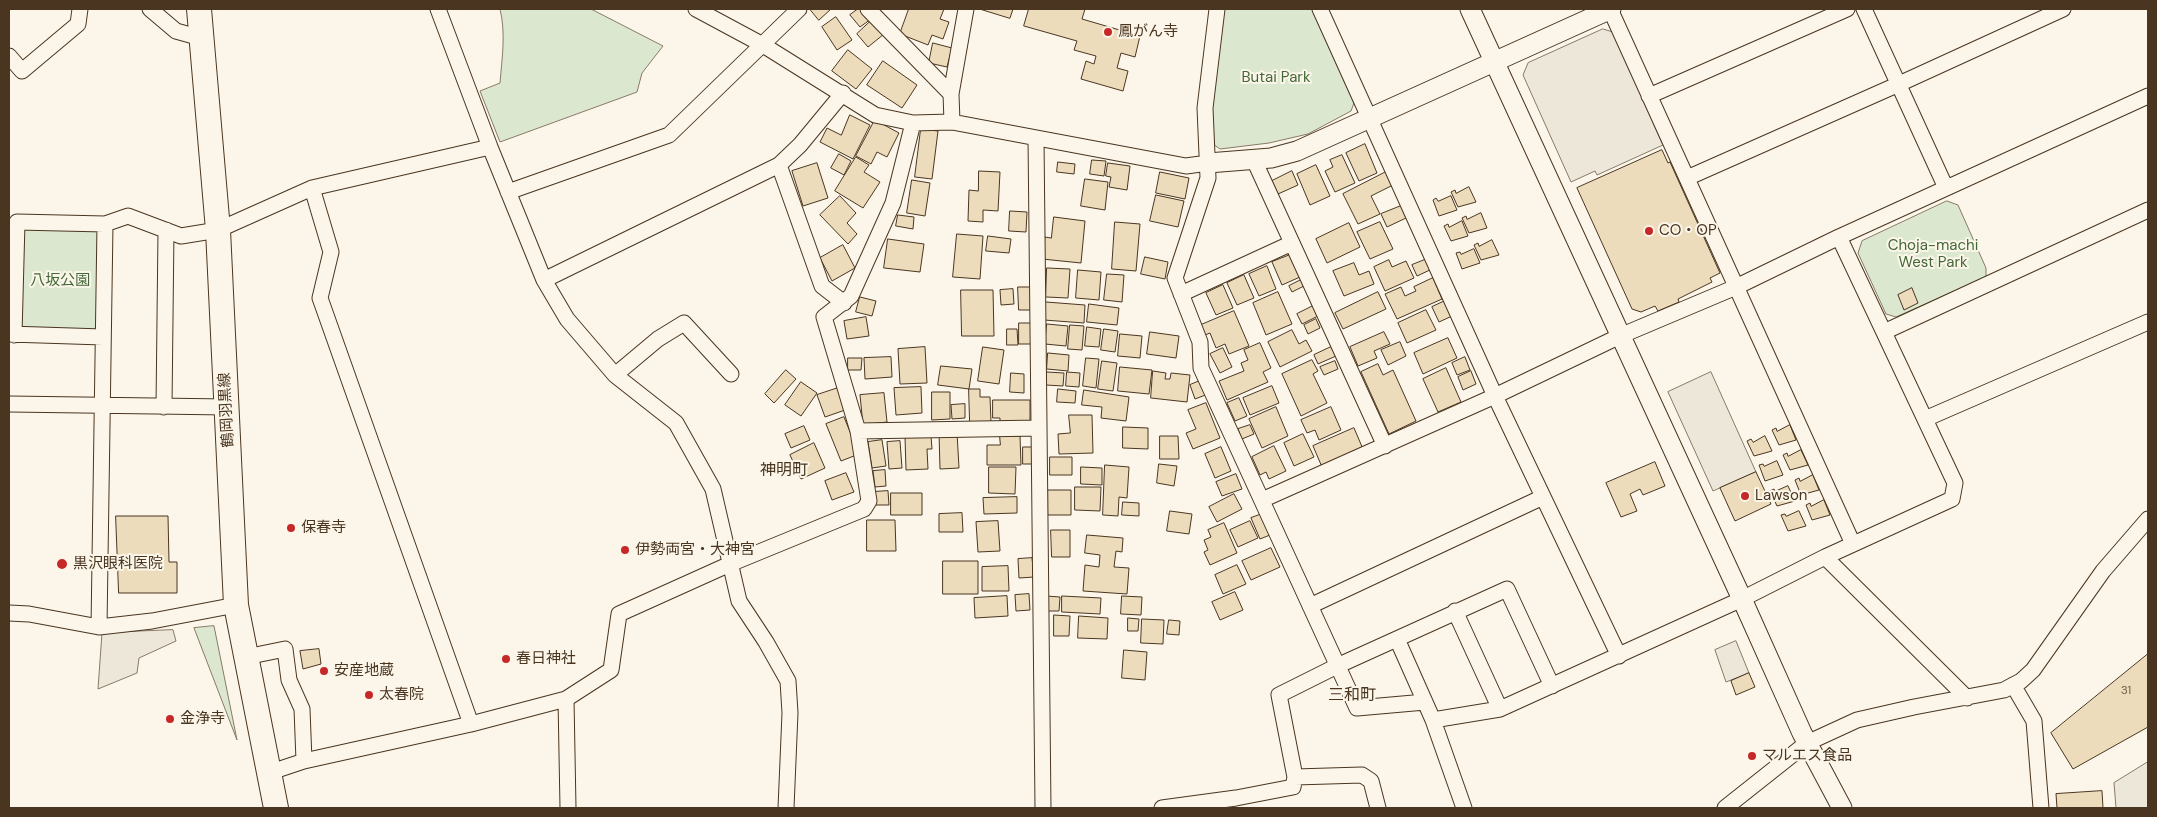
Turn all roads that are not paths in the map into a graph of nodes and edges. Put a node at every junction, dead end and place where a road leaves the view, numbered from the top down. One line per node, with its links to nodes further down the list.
1 (80, 9): 18 (street)
2 (150, 9): 16 (street)
3 (199, 9): 16 (main road, 鶴岡羽黒線)
4 (438, 9): 29 (street)
5 (696, 9): 17 (street)
6 (798, 9): 17 (street)
7 (868, 9): 22 (street)
8 (966, 9): 22 (street)
9 (1217, 9): 31 (street)
10 (1320, 9): 25 (street)
11 (1470, 9): 19 (street)
12 (1610, 9): 19 (street); 23 (street)
13 (1847, 9): 23 (street)
14 (1864, 9): 20 (street)
15 (2063, 9): 20 (street)
16 (201, 38): 40 (main road, 鶴岡羽黒線)
17 (763, 45): 21 (street); 36 (street)
18 (9, 56)
19 (1494, 62): 25 (street); 50 (street)
20 (1899, 84): 33 (street); 35 (street)
21 (843, 94): 27 (street); 32 (street)
22 (951, 94): 26 (street)
23 (1649, 96): 33 (street)
24 (2148, 96): 35 (street)
25 (1370, 119): 30 (street); 54 (street)
26 (952, 122): 27 (street); 28 (street)
27 (913, 123): 46 (street)
28 (1036, 138): 31 (street); 60 (street)
29 (490, 147): 34 (street); 36 (street)
30 (1254, 160): 31 (street); 42 (street)
31 (1208, 163): 45 (street)
32 (779, 165): 43 (street); 46 (street)
33 (1686, 178): 44 (street)
34 (312, 188): 40 (street); 86 (street)
35 (1946, 188): 41 (street)
36 (508, 192): 43 (street)
37 (2148, 210): 48 (street)
38 (105, 224): 39 (street); 49 (street); 51 (street)
39 (166, 230): 40 (street); 57 (street)
40 (218, 230): 58 (main road, 鶴岡羽黒線)
41 (1839, 237): 44 (street); 48 (street)
42 (1292, 242): 45 (street); 62 (street)
43 (544, 280): 53 (street)
44 (1736, 287): 50 (street); 66 (street)
45 (1181, 294): 64 (street)
46 (844, 303): 61 (street)
47 (2148, 322): 59 (street)
48 (1884, 332): 59 (street)
49 (11, 334): 51 (street)
50 (1620, 336): 54 (street); 69 (street)
51 (103, 337): 56 (street)
52 (730, 374): 53 (street)
53 (615, 375): 68 (street)
54 (1495, 396): 62 (street); 63 (street)
55 (9, 404): 56 (street)
56 (102, 406): 57 (street); 74 (street)
57 (164, 407): 58 (street)
58 (228, 407): 70 (main road, 鶴岡羽黒線)
59 (1925, 419): 66 (street)
60 (1039, 428): 61 (street); 94 (street)
61 (858, 431): 68 (street)
62 (1385, 446): 64 (street)
63 (1543, 497): 71 (street); 76 (street)
64 (1262, 500): 71 (street)
65 (2148, 520): 80 (street)
66 (1853, 544): 67 (street)
67 (1825, 557): 69 (street); 81 (street)
68 (730, 564): 82 (street); 93 (street)
69 (1742, 599): 76 (street); 87 (street)
70 (236, 605): 74 (street); 77 (main road, 鶴岡羽黒線)
71 (1310, 606): 78 (street)
72 (1455, 611): 75 (street); 79 (street); 84 (street)
73 (9, 613): 74 (street)
74 (99, 627)
75 (1397, 639): 78 (street); 83 (street)
76 (1619, 656): 79 (street)
77 (246, 657): 88 (street); 89 (main road, 鶴岡羽黒線)
78 (1337, 666): 83 (street); 90 (street)
79 (1552, 686): 84 (street)
80 (2013, 686): 81 (street); 100 (street)
81 (1968, 698): 87 (street)
82 (566, 699): 86 (street); 92 (street)
83 (1425, 702): 85 (street)
84 (1500, 709): 85 (street)
85 (1433, 720): 97 (street)
86 (471, 724): 88 (street)
87 (1807, 744): 98 (street); 99 (street)
88 (304, 761): 89 (street)
89 (271, 772): 91 (main road, 鶴岡羽黒線)
90 (1295, 777): 95 (street); 96 (street)
91 (276, 808)
92 (568, 808)
93 (786, 808)
94 (1043, 808)
95 (1162, 808)
96 (1378, 808)
97 (1464, 808)
98 (1725, 808)
99 (1842, 808)
100 (2041, 808)

